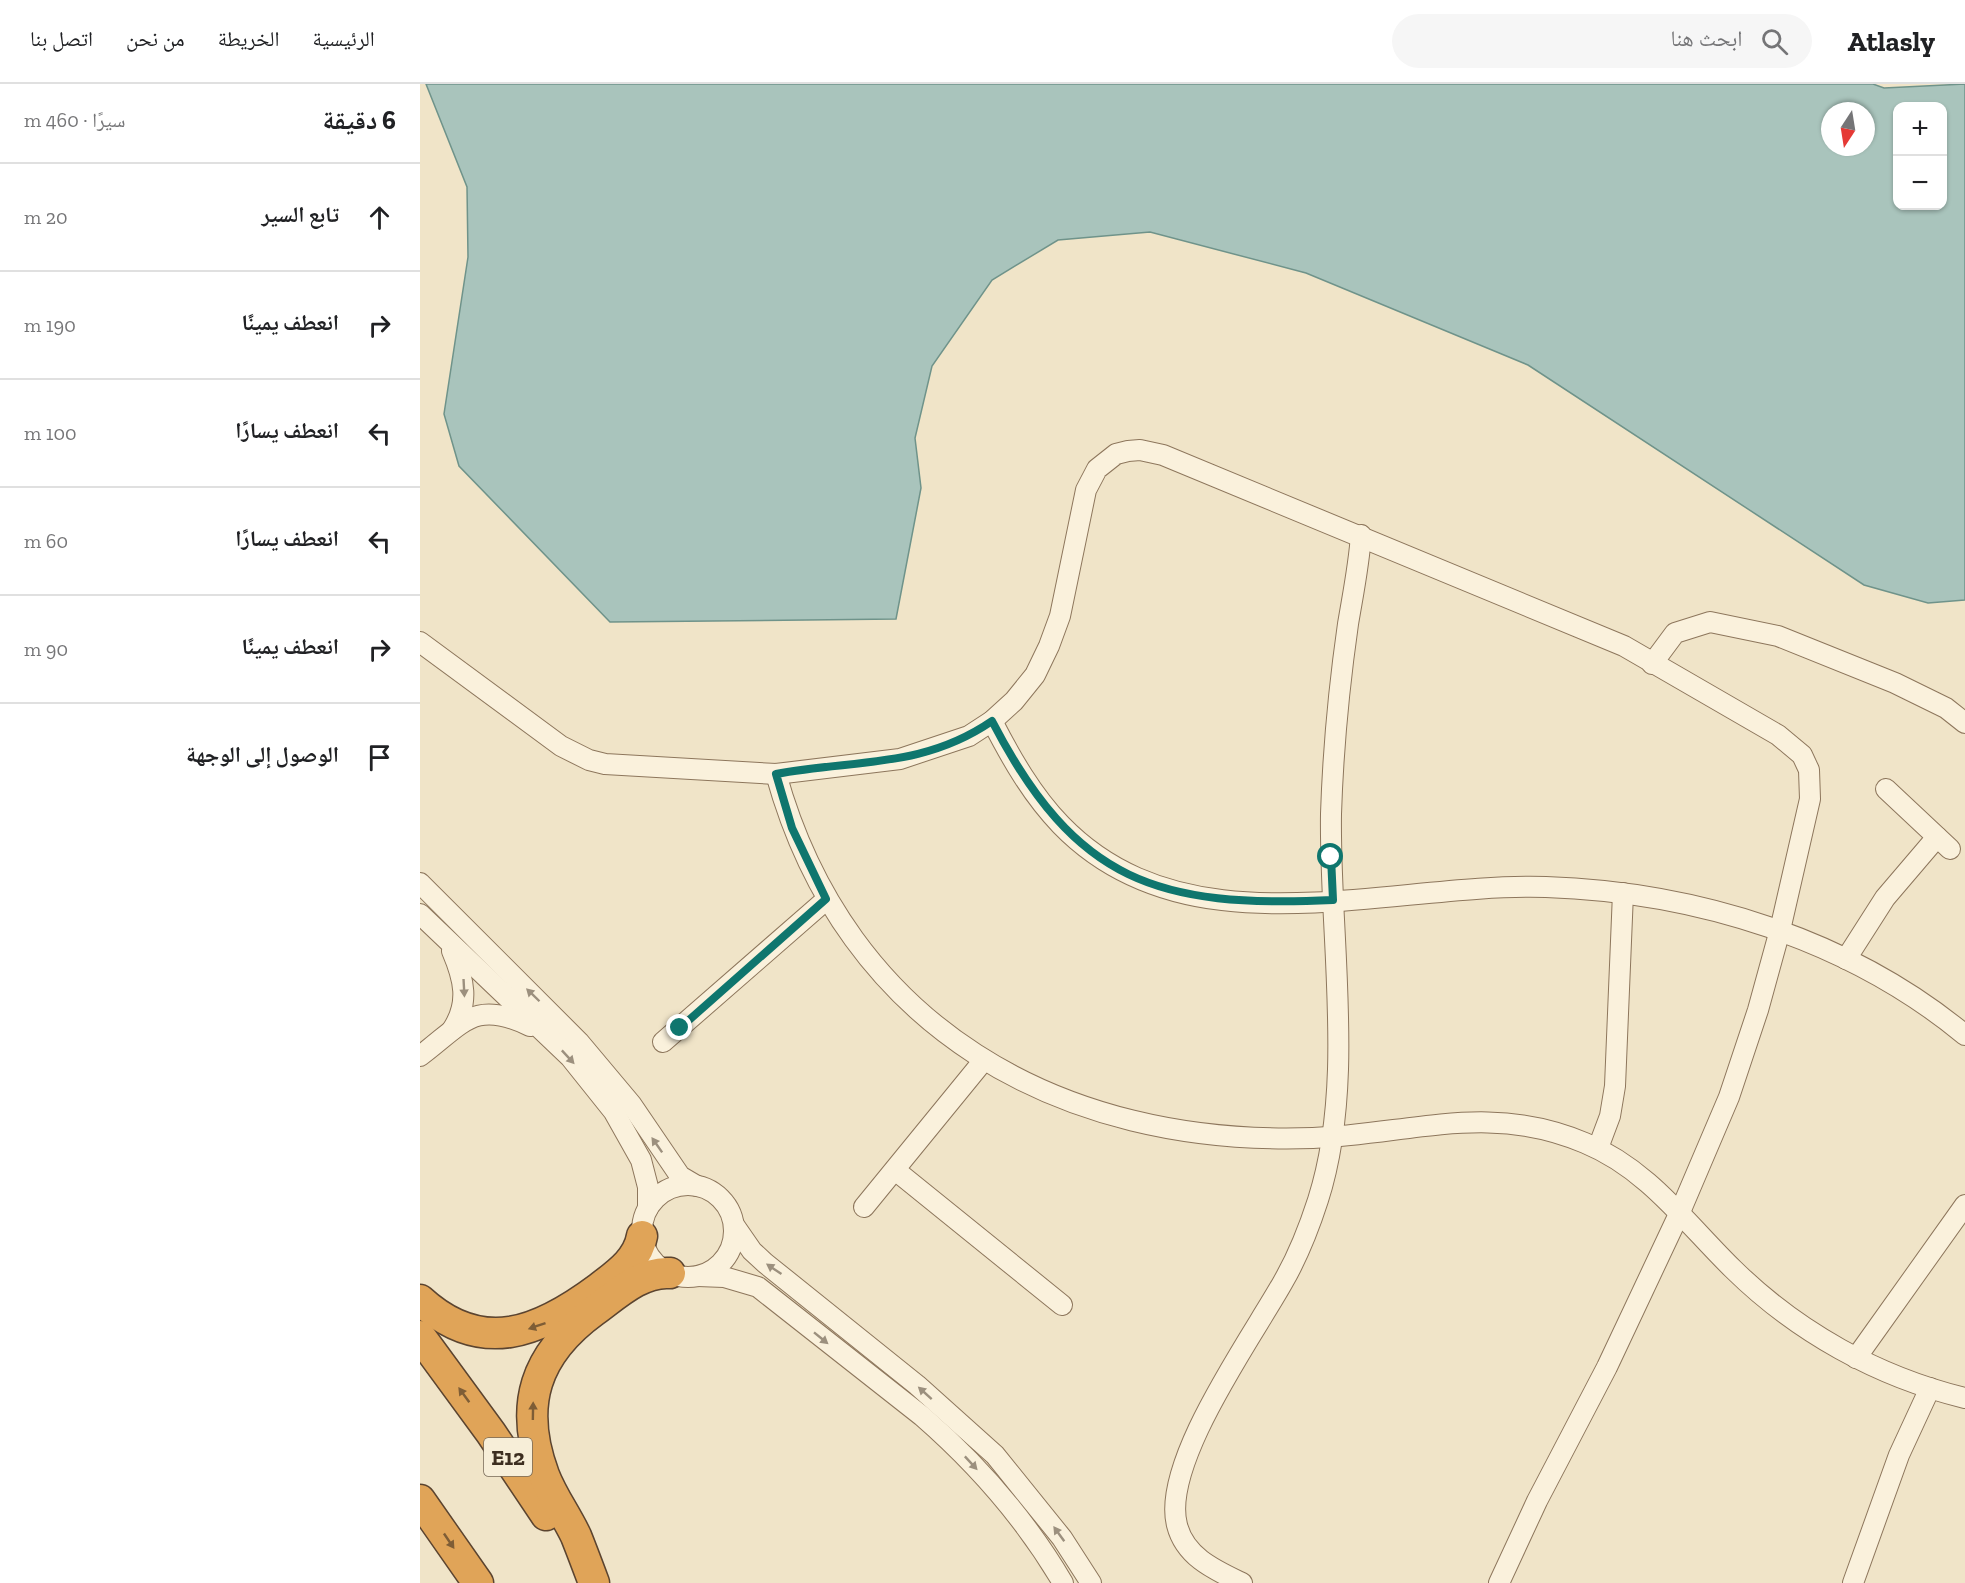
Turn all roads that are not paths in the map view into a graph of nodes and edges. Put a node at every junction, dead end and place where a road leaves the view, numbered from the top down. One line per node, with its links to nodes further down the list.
1 (1361, 535): 3 (street); 4 (street); 11 (street)
2 (420, 642): 6 (street)
3 (1652, 664): 5 (street); 13 (street)
4 (992, 721): 6 (street); 11 (street)
5 (1965, 723)
6 (776, 774): 10 (street)
7 (1886, 789): 15 (street)
8 (420, 883): 25 (street, one-way to 8)
9 (1623, 893): 11 (street); 13 (street); 23 (street)
10 (826, 899): 19 (street); 21 (street)
11 (1333, 900): 22 (street)
12 (420, 914): 14 (street)
13 (1780, 930): 15 (street); 28 (street)
14 (448, 941): 16 (street); 17 (street, one-way to 17)
15 (1846, 959): 18 (street)
16 (544, 1033): 17 (street); 29 (street, one-way to 29)
17 (449, 1034): 20 (street)
18 (1965, 1035)
19 (663, 1042)
20 (420, 1056)
21 (984, 1060): 22 (street); 24 (street)
22 (1331, 1137): 23 (street); 44 (street)
23 (1598, 1148): 28 (street)
24 (895, 1170): 27 (street); 33 (street)
25 (697, 1185): 29 (street); 30 (street)
26 (1965, 1205): 35 (street)
27 (864, 1207)
28 (1680, 1212): 35 (street); 45 (street)
29 (645, 1222): 31 (street); 32 (highway, one-way to 32)
30 (734, 1226): 31 (street); 43 (street, one-way to 30)
31 (684, 1274): 41 (highway, one-way to 31); 42 (street, one-way to 42)
32 (420, 1300)
33 (1062, 1305)
34 (420, 1336): 40 (highway, E12, one-way to 34)
35 (1856, 1358): 36 (street)
36 (1930, 1388): 37 (street); 46 (street)
37 (1965, 1398)
38 (420, 1500): 39 (highway, one-way to 39)
39 (478, 1583)
40 (589, 1583)
41 (594, 1583)
42 (1063, 1583)
43 (1091, 1583)
44 (1242, 1583)
45 (1499, 1583)
46 (1853, 1583)

